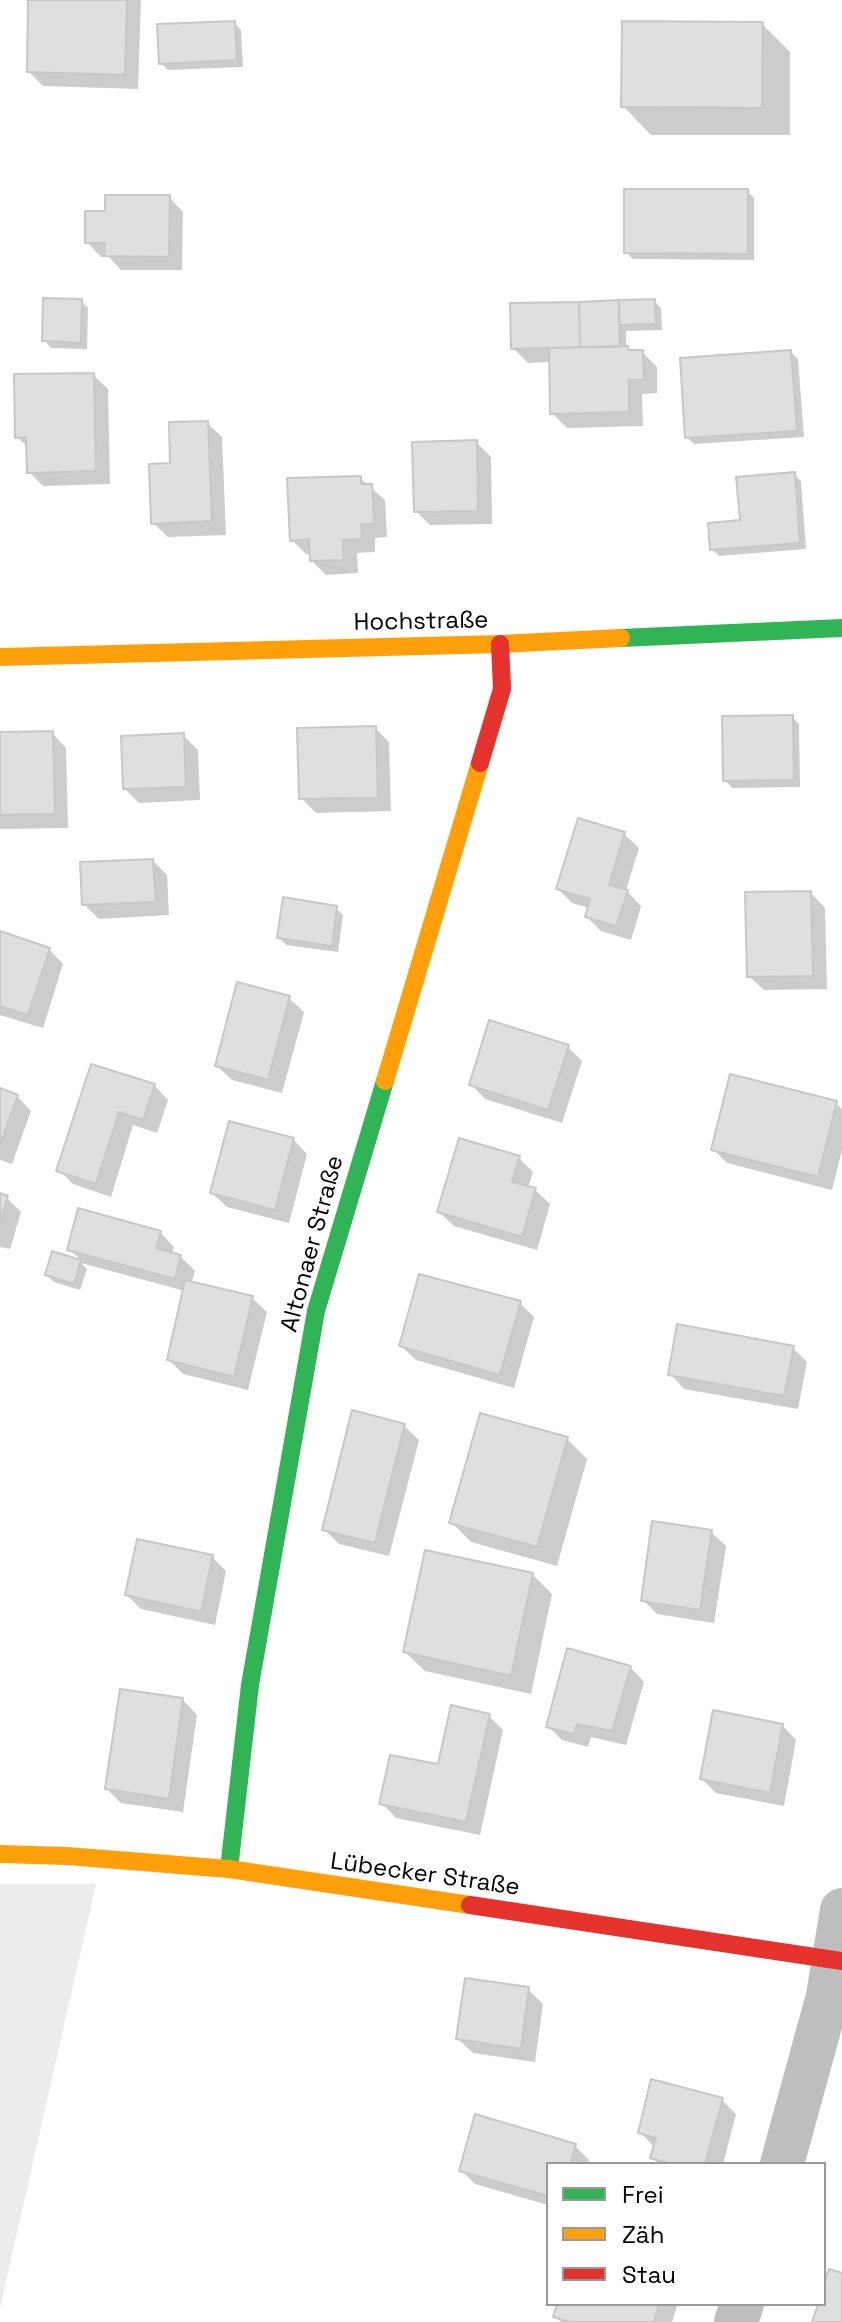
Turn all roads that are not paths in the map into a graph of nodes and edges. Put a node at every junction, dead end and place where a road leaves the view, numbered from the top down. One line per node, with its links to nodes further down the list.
1 (842, 628): 2 (street, Hochstraße)
2 (500, 644): 3 (street, Hochstraße); 5 (street, Altonaer Straße)
3 (0, 657)
4 (0, 1854): 5 (street, Lübecker Straße)
5 (229, 1869): 7 (street, Lübecker Straße)
6 (842, 1910): 7 (street)
7 (838, 1960): 8 (street)
8 (783, 2162)

